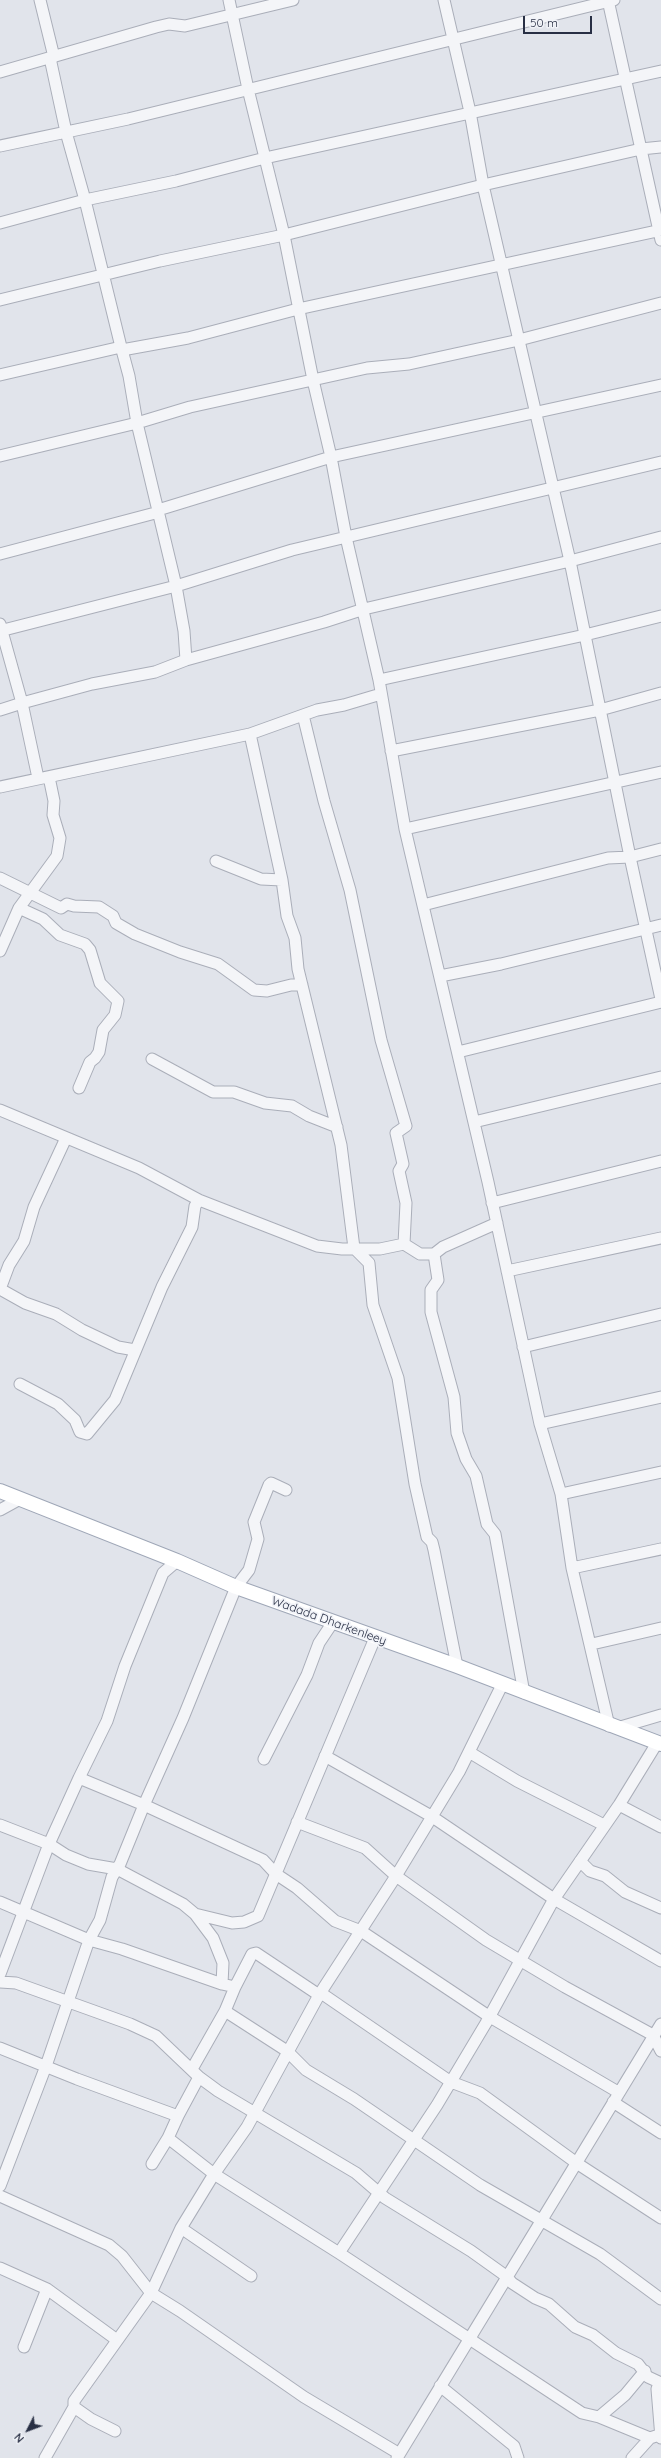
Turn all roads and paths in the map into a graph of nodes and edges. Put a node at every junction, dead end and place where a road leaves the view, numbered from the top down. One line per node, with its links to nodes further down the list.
1 (40, 0): 8 (street)
2 (229, 0): 6 (street)
3 (293, 0): 6 (street)
4 (444, 0): 7 (street)
5 (610, 0): 7 (street); 11 (street)
6 (233, 16): 8 (street); 12 (street)
7 (454, 39): 12 (street); 13 (street)
8 (52, 58): 10 (street); 14 (street)
9 (661, 71): 11 (street)
10 (0, 72)
11 (626, 77): 13 (street); 17 (street)
12 (248, 89): 14 (street); 18 (street)
13 (470, 112): 18 (street); 19 (street)
14 (66, 132): 15 (street); 20 (street)
15 (0, 146)
16 (661, 147): 17 (street)
17 (641, 149): 19 (street); 23 (street)
18 (265, 158): 20 (street); 22 (street)
19 (483, 185): 22 (street); 24 (street)
20 (85, 200): 21 (street); 25 (street)
21 (0, 223)
22 (284, 234): 25 (street); 28 (street)
23 (660, 234): 24 (street)
24 (502, 265): 28 (street); 29 (street)
25 (102, 275): 26 (street); 30 (street)
26 (0, 300)
27 (661, 304): 29 (street)
28 (298, 309): 30 (street); 32 (street)
29 (519, 340): 32 (street); 34 (street)
30 (122, 349): 31 (street); 35 (street)
31 (0, 375)
32 (313, 380): 35 (street); 37 (street)
33 (661, 385): 34 (street)
34 (537, 413): 37 (street); 39 (street)
35 (137, 423): 36 (street); 40 (street)
36 (0, 456)
37 (331, 457): 40 (street); 41 (street)
38 (661, 462): 39 (street)
39 (552, 487): 41 (street); 44 (street)
40 (158, 511): 43 (street); 45 (street)
41 (346, 537): 45 (street); 46 (street)
42 (661, 537): 44 (street)
43 (0, 554)
44 (570, 561): 46 (street); 49 (street)
45 (176, 586): 48 (street); 50 (street)
46 (364, 609): 50 (street); 51 (street)
47 (661, 616): 49 (street)
48 (1, 628): 54 (street)
49 (585, 635): 51 (street); 56 (street)
50 (186, 660): 54 (street)
51 (379, 680): 53 (street)
52 (661, 693): 56 (street)
53 (381, 694): 57 (street); 59 (street)
54 (22, 703): 55 (street); 61 (street)
55 (0, 710)
56 (600, 710): 59 (street); 62 (street)
57 (303, 715): 58 (street); 93 (street)
58 (250, 734): 61 (street); 69 (street)
59 (391, 751): 64 (street)
60 (661, 772): 62 (street)
61 (44, 777): 63 (street); 70 (street)
62 (616, 783): 64 (street); 66 (street)
63 (0, 787)
64 (405, 830): 71 (street)
65 (661, 848): 66 (street)
66 (630, 857): 71 (street); 74 (street)
67 (216, 861): 69 (street)
68 (0, 878): 70 (street)
69 (282, 880): 77 (street)
70 (30, 895): 72 (street); 77 (street)
71 (423, 904): 76 (street)
72 (19, 908): 75 (street); 83 (street)
73 (661, 924): 74 (street)
74 (645, 928): 76 (street); 78 (street)
75 (0, 951)
76 (440, 976): 80 (street)
77 (302, 985): 86 (street)
78 (661, 999)
79 (661, 1002): 80 (street)
80 (458, 1052): 85 (street)
81 (152, 1059): 86 (street)
82 (661, 1077): 85 (street)
83 (79, 1088)
84 (0, 1110): 87 (street)
85 (474, 1122): 90 (street)
86 (337, 1127): 94 (street)
87 (66, 1138): 89 (street); 99 (street)
88 (661, 1161): 90 (street)
89 (199, 1200): 94 (street); 99 (street)
90 (492, 1203): 91 (street)
91 (497, 1223): 95 (street); 96 (street)
92 (661, 1238): 96 (street)
93 (404, 1244): 94 (street); 95 (street)
94 (354, 1248): 117 (street)
95 (434, 1254): 119 (street)
96 (507, 1272): 98 (street)
97 (661, 1314): 98 (street)
98 (523, 1348): 102 (street)
99 (135, 1350): 100 (street)
100 (20, 1384)
101 (661, 1397): 102 (street)
102 (540, 1424): 106 (street)
103 (661, 1472): 106 (street)
104 (286, 1490): 112 (street)
105 (0, 1491): 107 (main road, Wadada Dharkenleey)
106 (561, 1494): 111 (street)
107 (20, 1499): 108 (street); 110 (main road, Wadada Dharkenleey)
108 (0, 1510)
109 (661, 1549): 111 (street)
110 (177, 1561): 112 (main road, Wadada Dharkenleey); 126 (street)
111 (572, 1568): 116 (street)
112 (236, 1587): 113 (main road, Wadada Dharkenleey); 127 (street)
113 (333, 1622): 115 (main road, Wadada Dharkenleey); 125 (street)
114 (661, 1628): 116 (street)
115 (375, 1638): 117 (main road, Wadada Dharkenleey); 124 (street)
116 (592, 1644): 121 (street)
117 (457, 1666): 118 (main road, Wadada Dharkenleey)
118 (502, 1685): 119 (main road, Wadada Dharkenleey); 123 (street)
119 (524, 1693): 121 (main road, Wadada Dharkenleey)
120 (661, 1715): 121 (street)
121 (613, 1727): 122 (main road, Wadada Dharkenleey)
122 (659, 1744): 128 (street)
123 (469, 1752): 129 (street); 132 (street)
124 (326, 1756): 129 (street); 130 (street)
125 (264, 1759)
126 (79, 1778): 127 (street); 134 (street)
127 (144, 1804): 136 (street); 137 (street)
128 (619, 1805): 132 (street); 133 (street)
129 (431, 1816): 138 (street); 139 (street)
130 (297, 1822): 137 (street); 138 (street)
131 (0, 1825): 134 (street)
132 (604, 1825): 135 (street)
133 (661, 1827)
134 (49, 1844): 136 (street); 142 (street)
135 (580, 1860): 139 (street); 141 (street)
136 (117, 1869): 143 (street); 145 (street)
137 (276, 1874): 143 (street); 144 (street)
138 (396, 1876): 144 (street); 146 (street)
139 (554, 1899): 146 (street); 147 (street)
140 (0, 1902): 142 (street)
141 (661, 1908)
142 (23, 1911): 145 (street); 148 (street)
143 (195, 1914): 150 (street)
144 (361, 1931): 152 (street); 155 (street)
145 (89, 1940): 150 (street); 153 (street)
146 (520, 1959): 155 (street); 157 (street)
147 (661, 1961)
148 (0, 1974)
149 (0, 1982): 153 (street)
150 (222, 1984): 151 (street)
151 (235, 1987): 152 (street); 154 (street)
152 (320, 1994): 159 (street); 163 (street)
153 (68, 2002): 161 (street); 162 (street)
154 (225, 2011): 159 (street); 162 (street)
155 (490, 2017): 163 (street); 164 (street)
156 (661, 2024): 157 (street)
157 (653, 2035): 160 (street); 164 (street)
158 (0, 2048): 161 (street)
159 (287, 2051): 166 (street); 170 (street)
160 (661, 2051)
161 (46, 2066): 167 (street); 174 (street)
162 (196, 2073): 166 (street); 167 (street)
163 (451, 2082): 170 (street); 172 (street)
164 (618, 2092): 165 (street)
165 (612, 2102): 168 (street); 172 (street)
166 (255, 2112): 173 (street); 175 (street)
167 (178, 2116): 169 (street)
168 (661, 2132)
169 (168, 2138): 171 (street); 173 (street)
170 (413, 2139): 175 (street); 178 (street)
171 (152, 2164)
172 (578, 2164): 177 (street); 178 (street)
173 (214, 2174): 179 (street); 180 (street)
174 (0, 2186)
175 (380, 2193): 180 (street); 183 (street)
176 (0, 2196): 185 (street)
177 (661, 2218)
178 (543, 2220): 183 (street); 186 (street)
179 (181, 2228): 182 (street); 185 (street)
180 (339, 2253): 187 (street)
181 (0, 2268): 184 (street)
182 (251, 2276)
183 (506, 2276): 187 (street); 190 (street)
184 (47, 2289): 188 (street); 189 (street)
185 (151, 2293): 188 (street); 197 (street)
186 (661, 2299)
187 (469, 2338): 192 (street); 194 (street)
188 (117, 2340): 193 (street)
189 (24, 2347)
190 (645, 2371): 191 (street); 194 (street)
191 (660, 2383): 196 (street)
192 (440, 2386): 197 (street); 199 (street)
193 (74, 2408): 195 (street); 198 (street)
194 (599, 2418): 196 (street)
195 (115, 2431)
196 (657, 2437): 200 (street)
197 (399, 2456)
198 (45, 2458)
199 (518, 2458)
200 (632, 2458)

